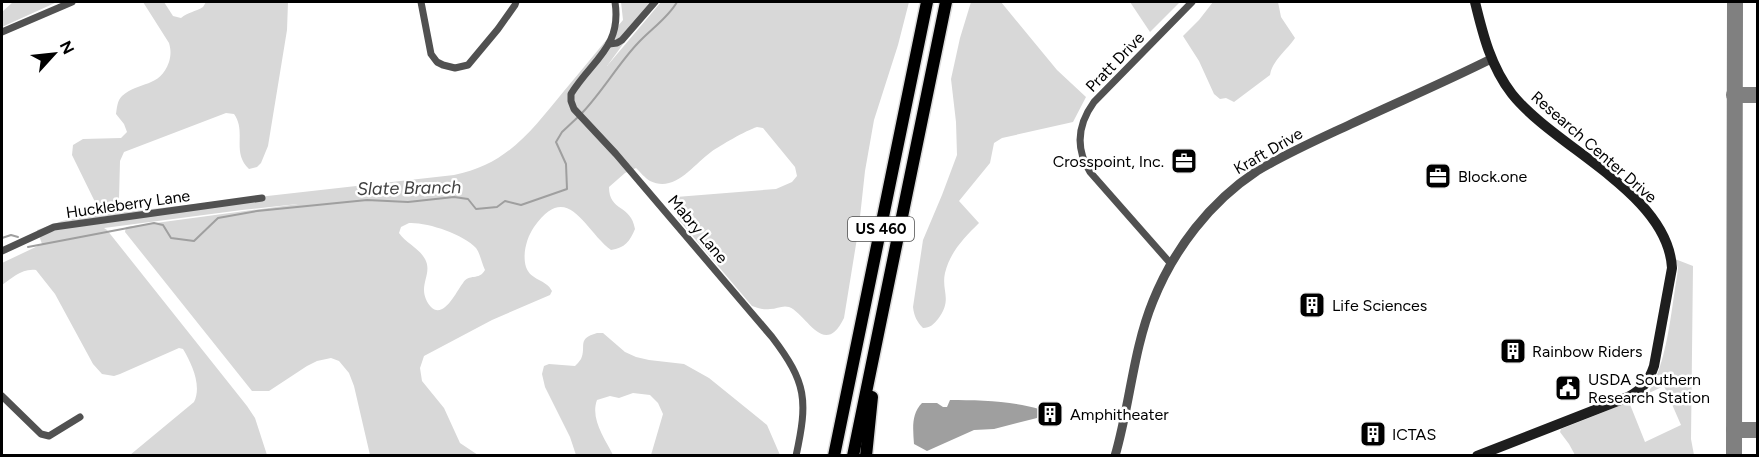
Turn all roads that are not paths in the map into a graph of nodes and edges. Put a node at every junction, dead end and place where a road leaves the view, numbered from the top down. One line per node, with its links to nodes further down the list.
1 (72, 2): 10 (street)
2 (421, 2): 3 (street)
3 (516, 2)
4 (615, 2): 11 (street)
5 (654, 2): 11 (street)
6 (927, 2): 21 (highway, US 460)
7 (946, 2): 16 (highway, US 460)
8 (1192, 2): 15 (street, Pratt Drive)
9 (1475, 2): 12 (main road, Research Center Drive)
10 (2, 32)
11 (609, 44): 20 (street, Mabry Lane)
12 (1491, 59): 15 (street, Kraft Drive); 19 (main road, Research Center Drive)
13 (262, 198): 14 (street, Huckleberry Lane)
14 (2, 251)
15 (1171, 264): 24 (street, Kraft Drive)
16 (875, 346): 22 (highway, US 460); 23 (highway)
17 (2, 396): 18 (street)
18 (80, 417)
19 (1493, 453): 25 (main road, Research Center Drive)
20 (796, 456)
21 (834, 456)
22 (853, 456)
23 (866, 456)
24 (1115, 456)
25 (1477, 456)

